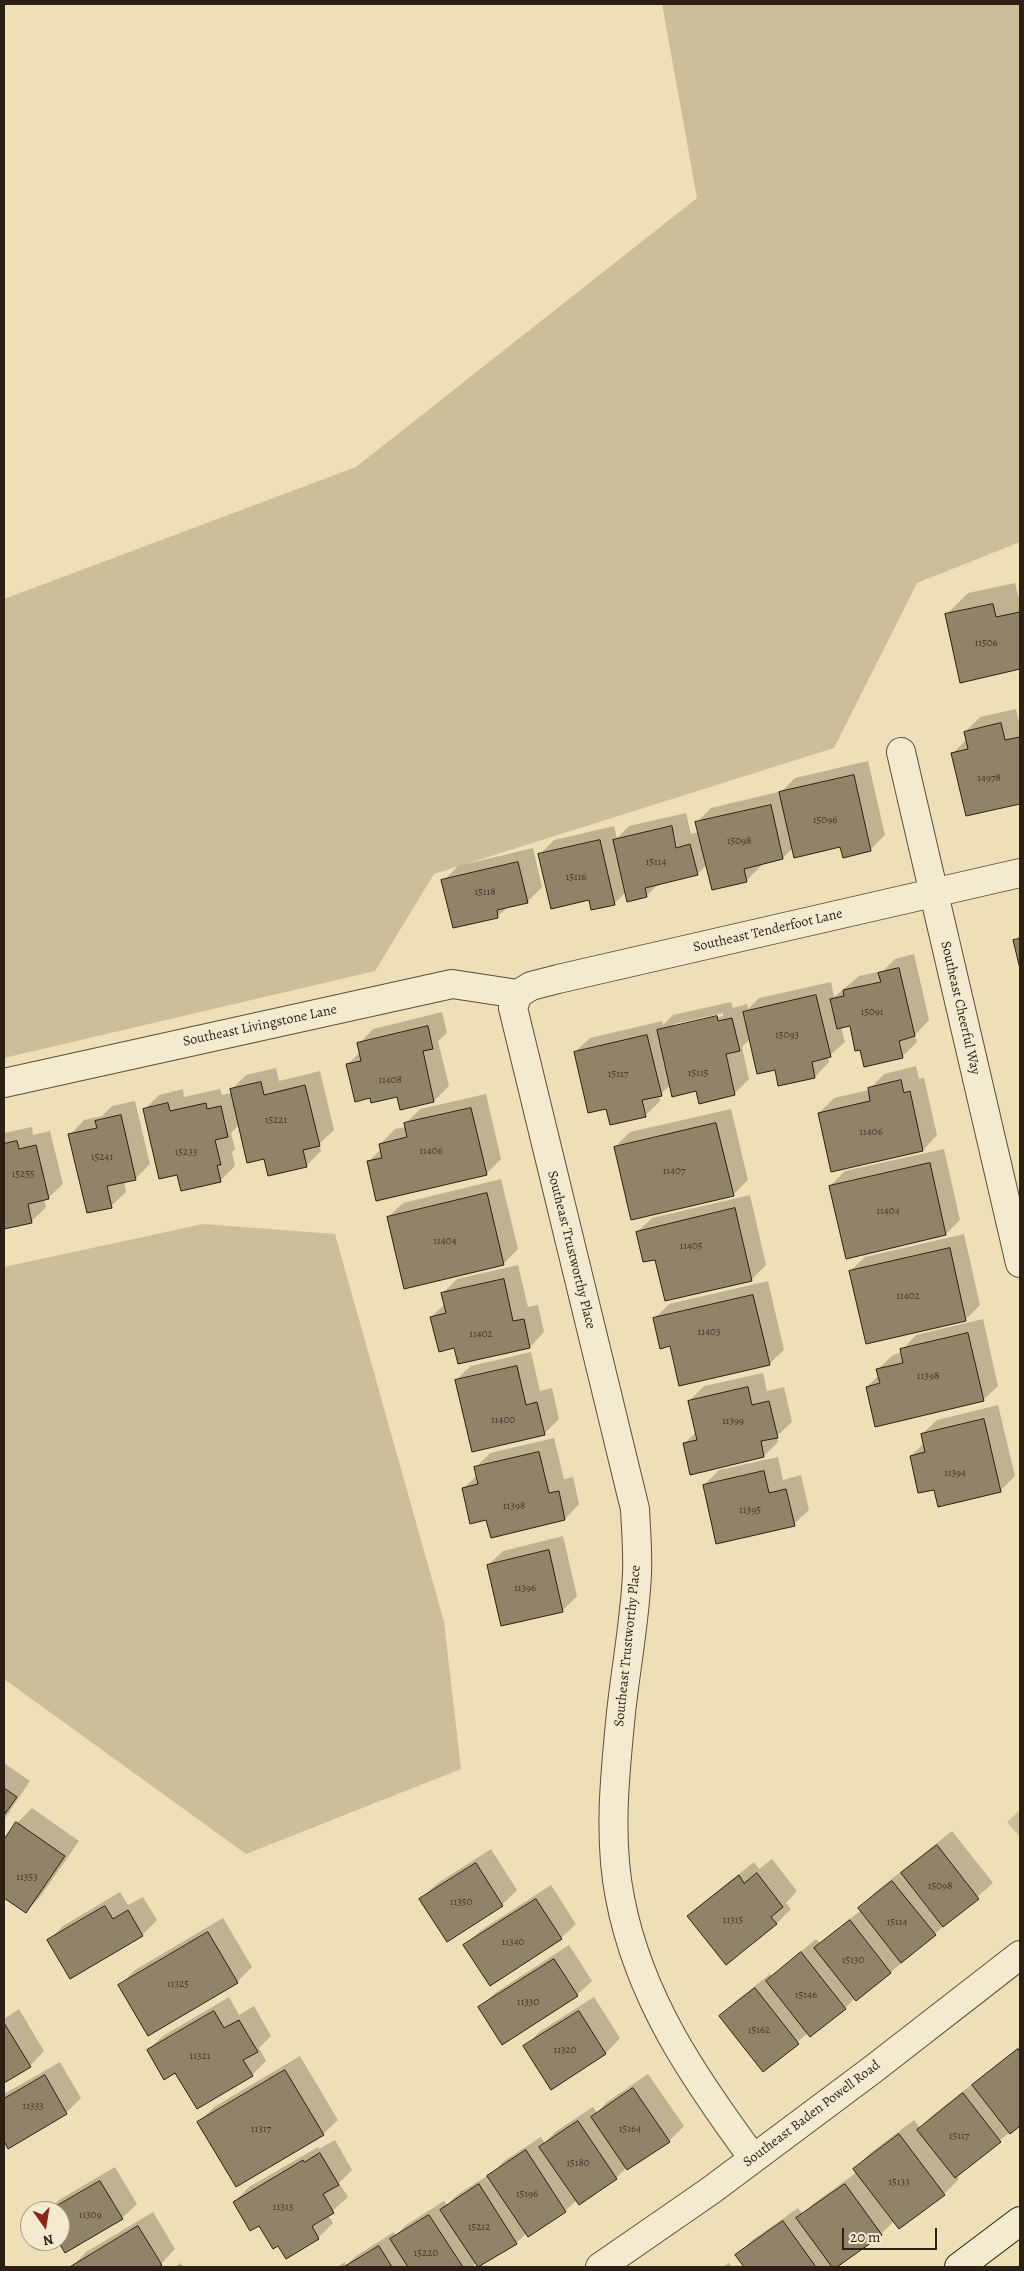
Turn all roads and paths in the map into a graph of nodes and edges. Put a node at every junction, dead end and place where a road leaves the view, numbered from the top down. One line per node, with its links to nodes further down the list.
1 (901, 752): 3 (street, Southeast Cheerful Way)
2 (1020, 873): 3 (street, Southeast Tenderfoot Lane)
3 (933, 892): 4 (street, Southeast Tenderfoot Lane); 6 (street, Southeast Cheerful Way)
4 (518, 994): 5 (street, Southeast Livingstone Lane); 8 (street, Southeast Trustworthy Place)
5 (4, 1082)
6 (1020, 1263)
7 (1017, 1965): 8 (street, Southeast Baden Powell Road)
8 (753, 2158): 10 (street, Southeast Baden Powell Road)
9 (1020, 2221): 11 (street)
10 (600, 2267)
11 (959, 2267)

